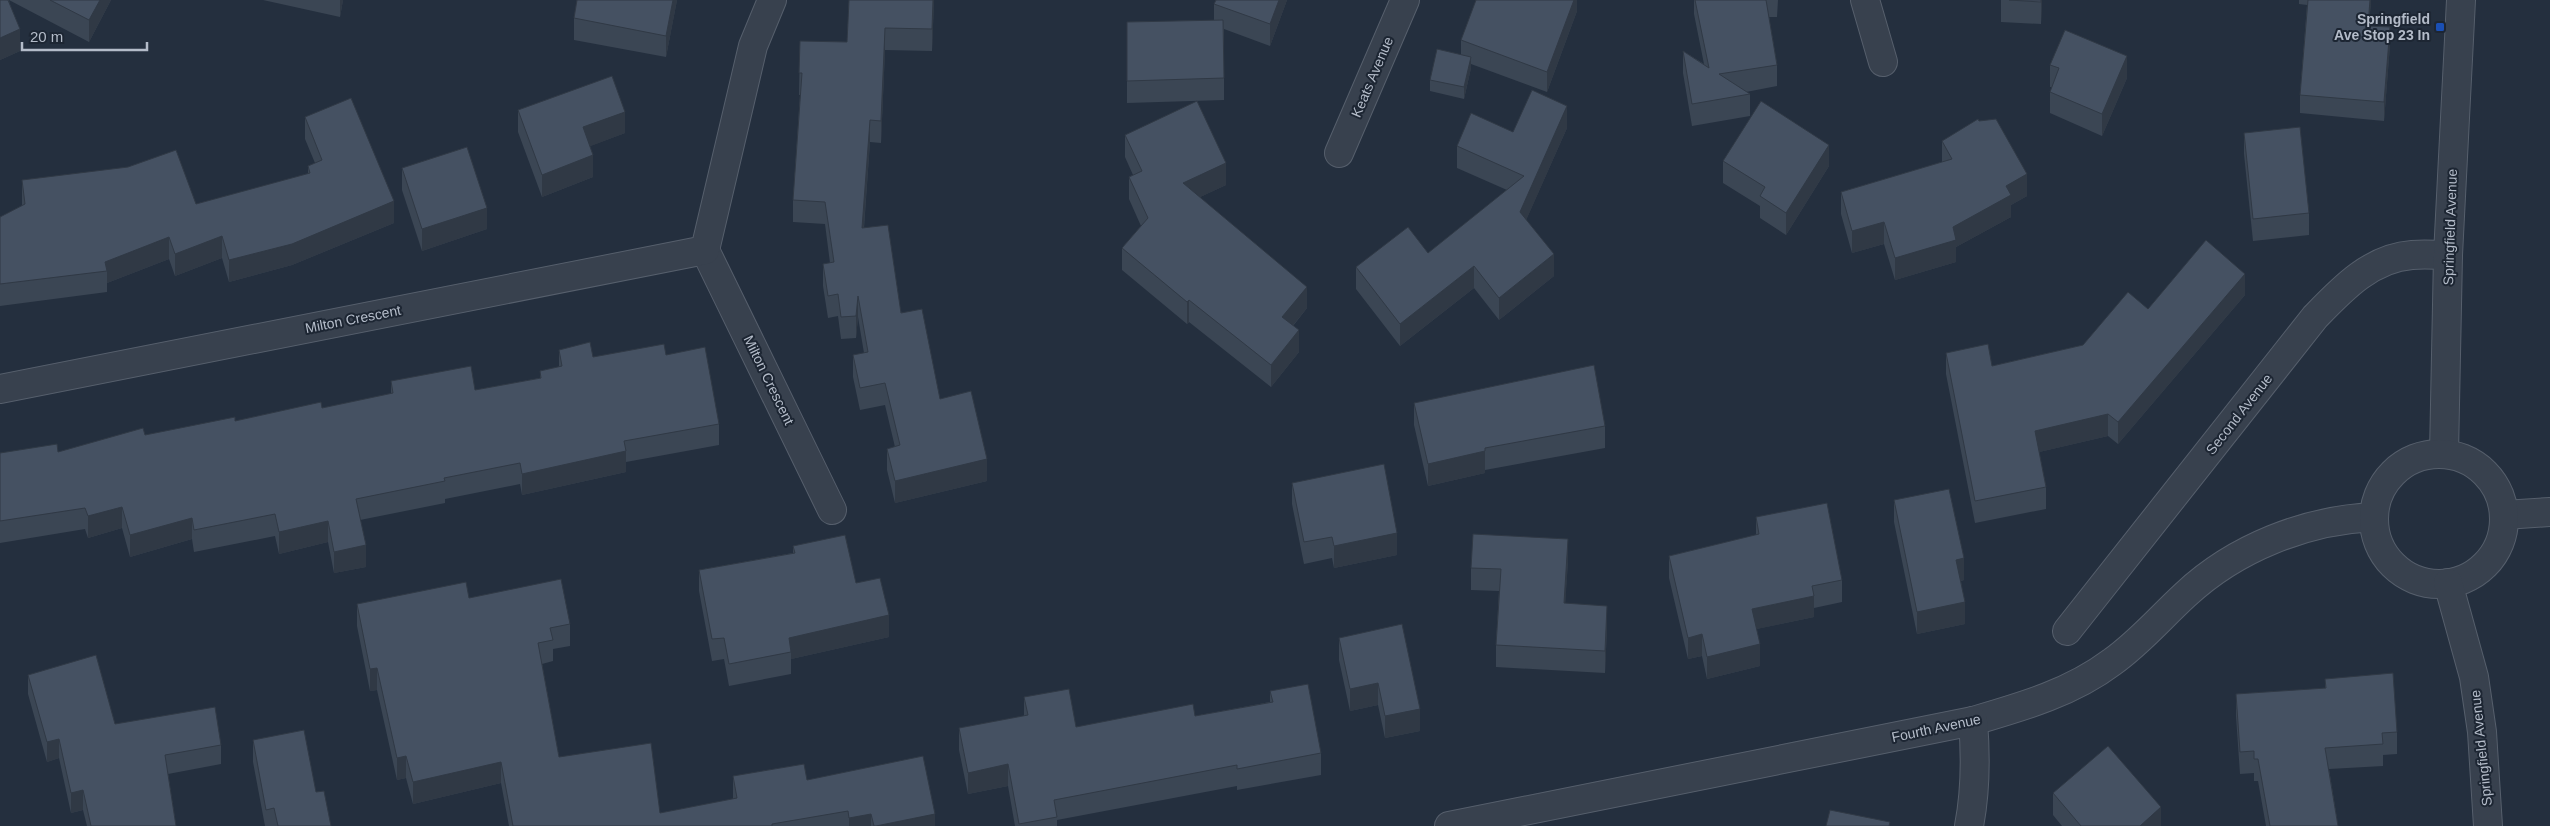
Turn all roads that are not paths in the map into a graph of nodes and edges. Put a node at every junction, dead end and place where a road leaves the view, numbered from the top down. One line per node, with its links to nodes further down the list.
1 (772, 0): 7 (street)
2 (1405, 0): 6 (street, Keats Avenue)
3 (1865, 0): 5 (street)
4 (2461, 0): 8 (street, Springfield Avenue)
5 (1883, 62)
6 (1339, 153)
7 (705, 250): 9 (street, Milton Crescent); 11 (street, Milton Crescent)
8 (2448, 255): 10 (street, Springfield Avenue); 16 (street, Second Avenue)
9 (0, 389)
10 (2444, 454): 13 (street); 14 (street)
11 (832, 510)
12 (2550, 512): 13 (street)
13 (2504, 514): 15 (street)
14 (2374, 517): 15 (street); 17 (street, Fourth Avenue)
15 (2448, 583): 20 (street, Springfield Avenue)
16 (2067, 631)
17 (1973, 721): 18 (street, Fourth Avenue); 19 (street)
18 (1449, 826)
19 (1969, 826)
20 (2488, 826)

